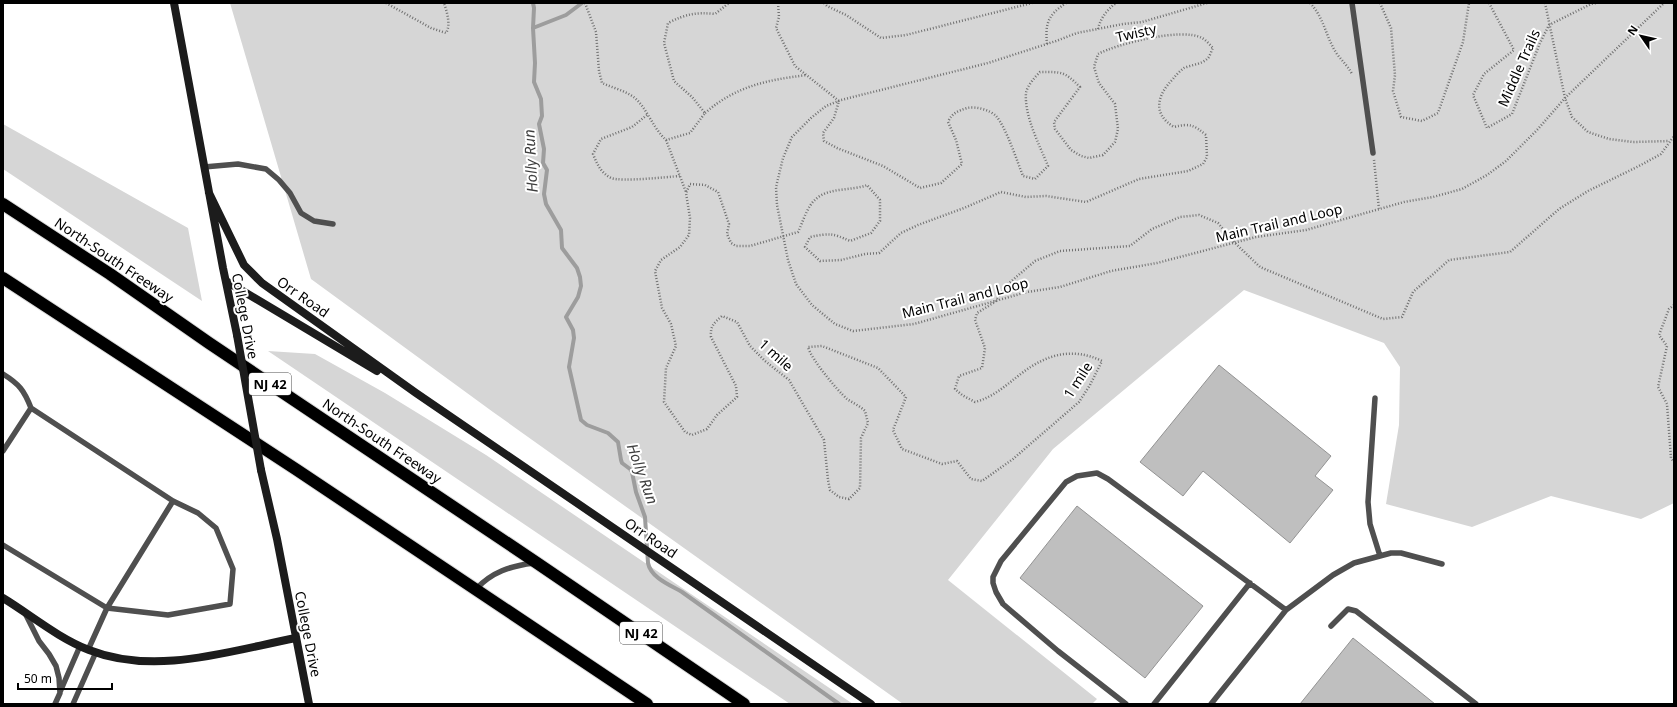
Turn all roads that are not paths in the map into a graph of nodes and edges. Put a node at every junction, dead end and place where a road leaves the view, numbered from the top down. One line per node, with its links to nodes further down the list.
1 (174, 3): 4 (street, College Drive)
2 (1352, 3): 3 (lane)
3 (1373, 153)
4 (204, 167): 5 (street, College Drive); 7 (lane)
5 (209, 193): 9 (street, College Drive); 11 (street, Orr Road)
6 (3, 204): 18 (highway, North-South Freeway / NJ 42)
7 (333, 224)
8 (3, 278): 21 (highway)
9 (226, 281): 11 (street, Orr Road); 27 (street, College Drive, bridge)
10 (3, 374): 13 (lane)
11 (416, 393): 35 (street, Orr Road)
12 (1375, 398): 17 (lane)
13 (31, 408): 14 (lane); 15 (lane)
14 (3, 451)
15 (173, 501): 23 (lane); 23 (lane)
16 (3, 545): 23 (lane)
17 (1380, 556): 19 (lane); 24 (lane)
18 (537, 563): 21 (lane); 34 (highway, North-South Freeway / NJ 42)
19 (1442, 564)
20 (1250, 583): 24 (lane); 36 (lane); 37 (lane)
21 (476, 589): 33 (highway)
22 (3, 598): 25 (street)
23 (107, 608): 28 (lane)
24 (1286, 610): 38 (lane)
25 (24, 611): 28 (street); 29 (lane)
26 (1331, 626): 39 (lane)
27 (296, 638): 28 (street); 32 (street, College Drive)
28 (88, 649): 29 (lane); 31 (lane)
29 (60, 693): 30 (lane)
30 (55, 704)
31 (74, 704)
32 (309, 704)
33 (647, 704)
34 (744, 704)
35 (871, 704)
36 (1126, 704)
37 (1154, 704)
38 (1211, 704)
39 (1476, 704)

